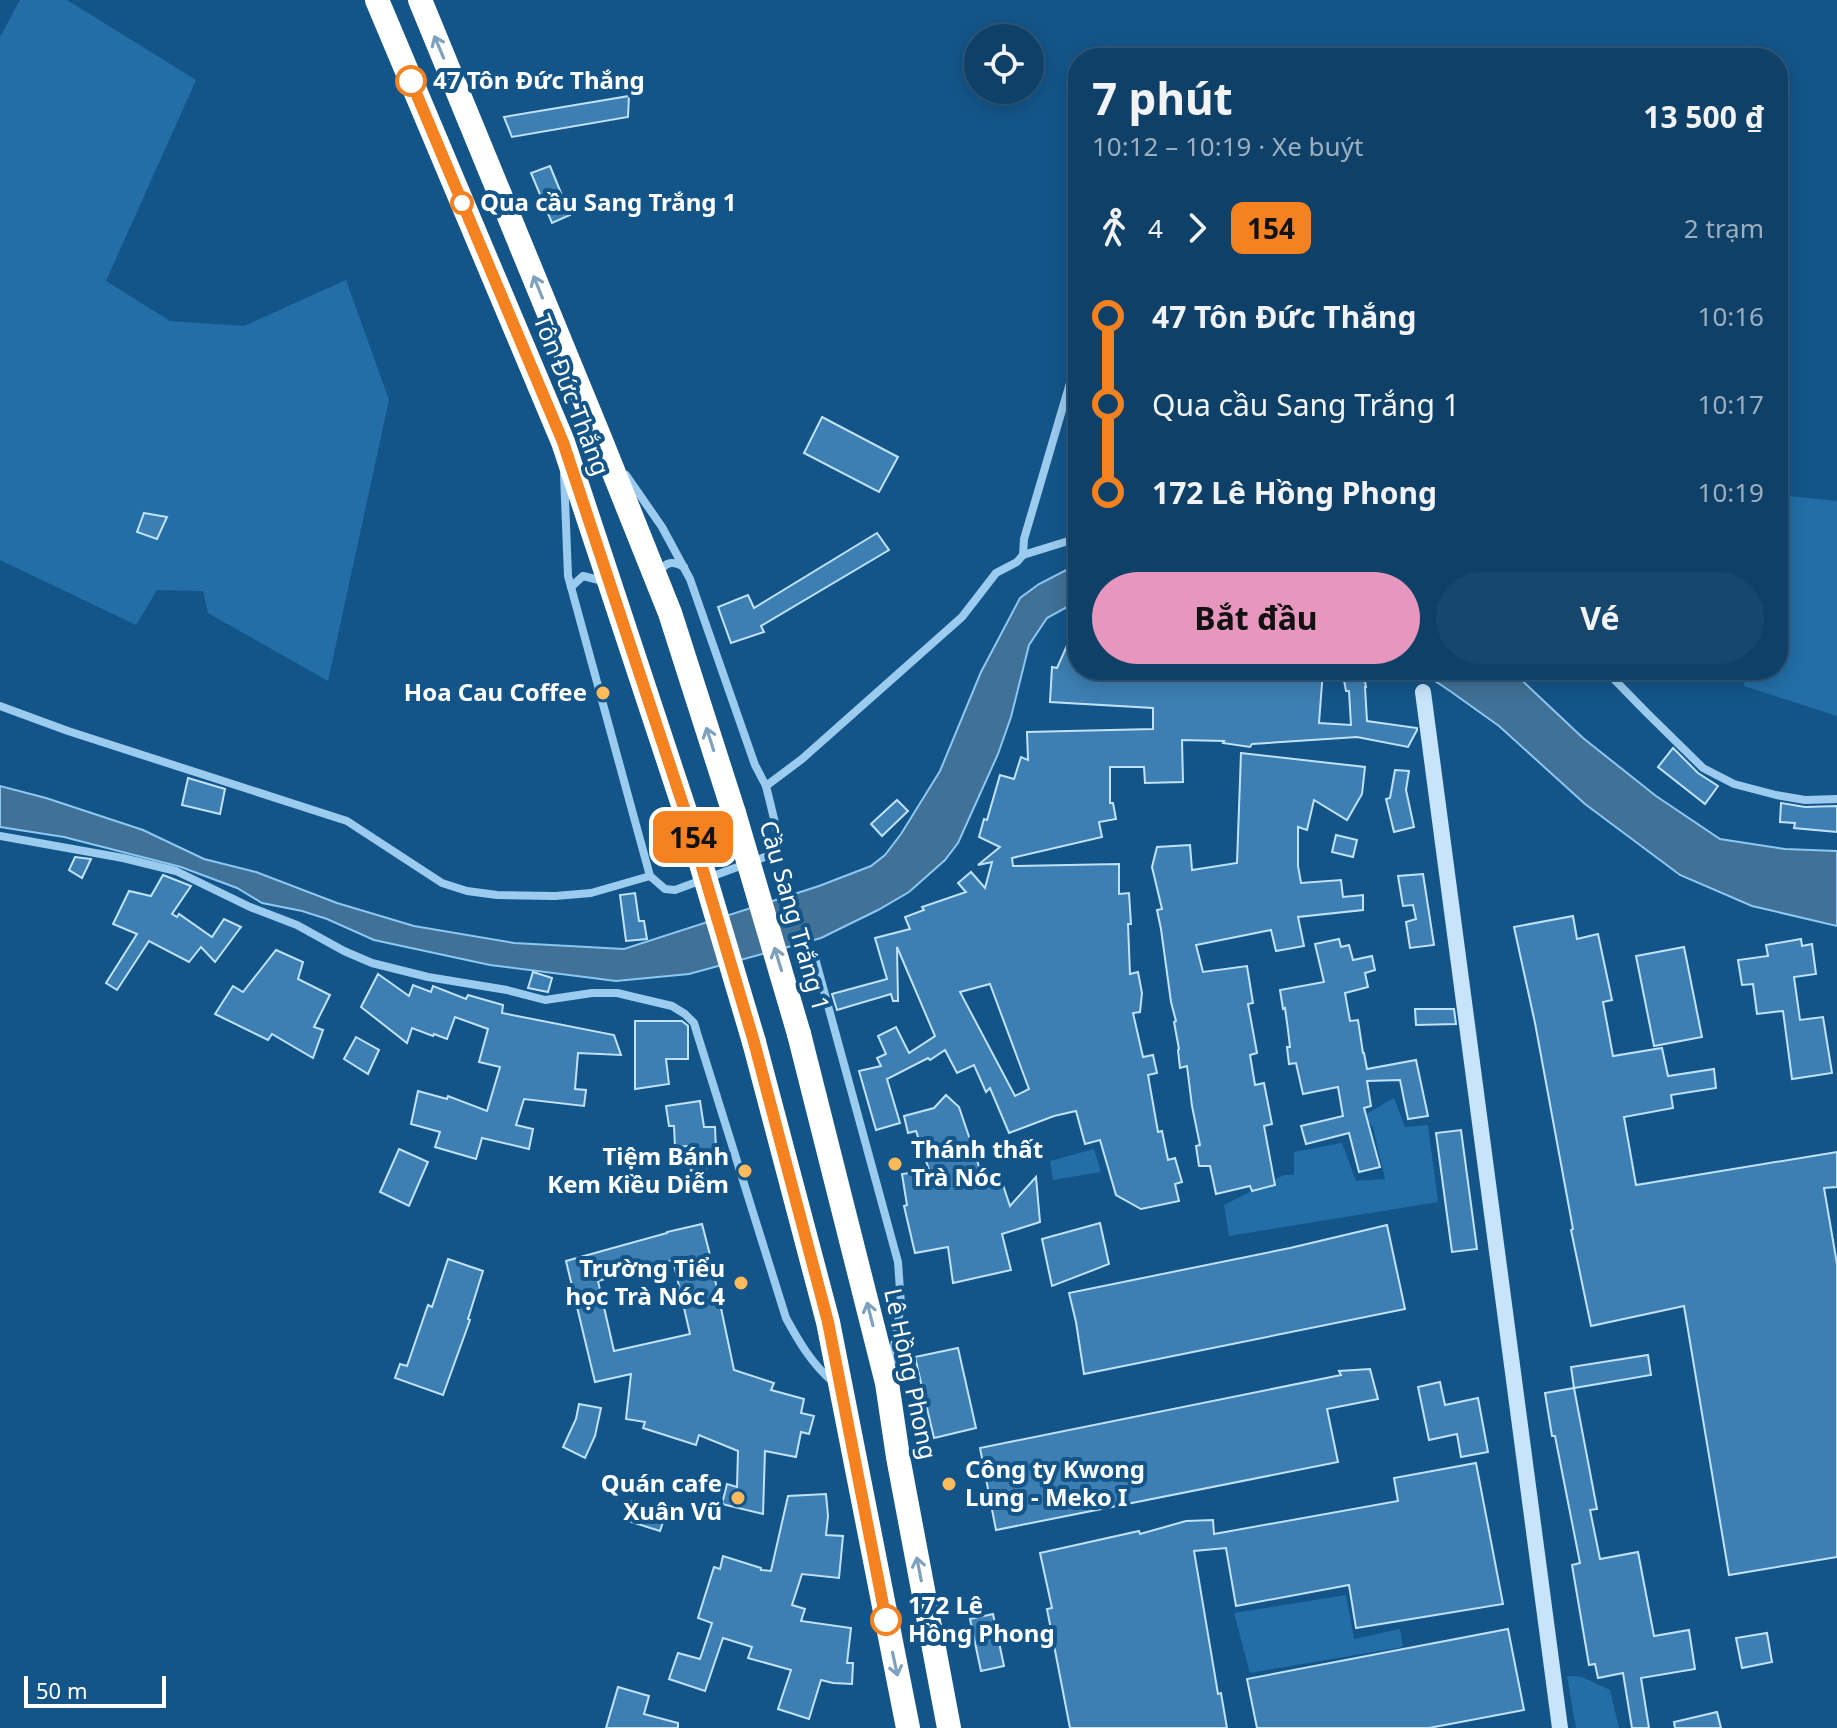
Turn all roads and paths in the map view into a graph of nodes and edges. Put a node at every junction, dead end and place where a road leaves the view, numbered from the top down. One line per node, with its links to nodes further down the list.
1 (377, 0): 5 (highway, Tôn Đức Thắng)
2 (420, 0): 4 (highway, Tôn Đức Thắng, one-way to 2)
3 (1068, 390): 7 (street)
4 (600, 438): 8 (street); 9 (highway, Tôn Đức Thắng)
5 (563, 442): 10 (street); 11 (highway, Tôn Đức Thắng)
6 (1068, 542): 7 (street)
7 (1020, 559): 15 (street)
8 (684, 567): 9 (street); 15 (street)
9 (657, 581): 17 (highway, Tôn Đức Thắng, one-way to 9)
10 (571, 587): 11 (street); 19 (street)
11 (615, 597): 23 (highway, Tôn Đức Thắng, bridge)
12 (1615, 680): 16 (street)
13 (1423, 692): 26 (street)
14 (0, 706): 19 (street)
15 (766, 786): 19 (street)
16 (1837, 799)
17 (734, 813): 21 (highway, Cầu Sang Trắng 1, one-way to 17, bridge)
18 (0, 836): 23 (street)
19 (650, 876)
20 (815, 958): 22 (street)
21 (799, 1034): 22 (highway, Lê Hồng Phong, one-way to 21)
22 (887, 1383): 25 (highway, Lê Hồng Phong, one-way to 22)
23 (841, 1390): 24 (highway, one-way to 24)
24 (908, 1728)
25 (949, 1728)
26 (1560, 1728)

